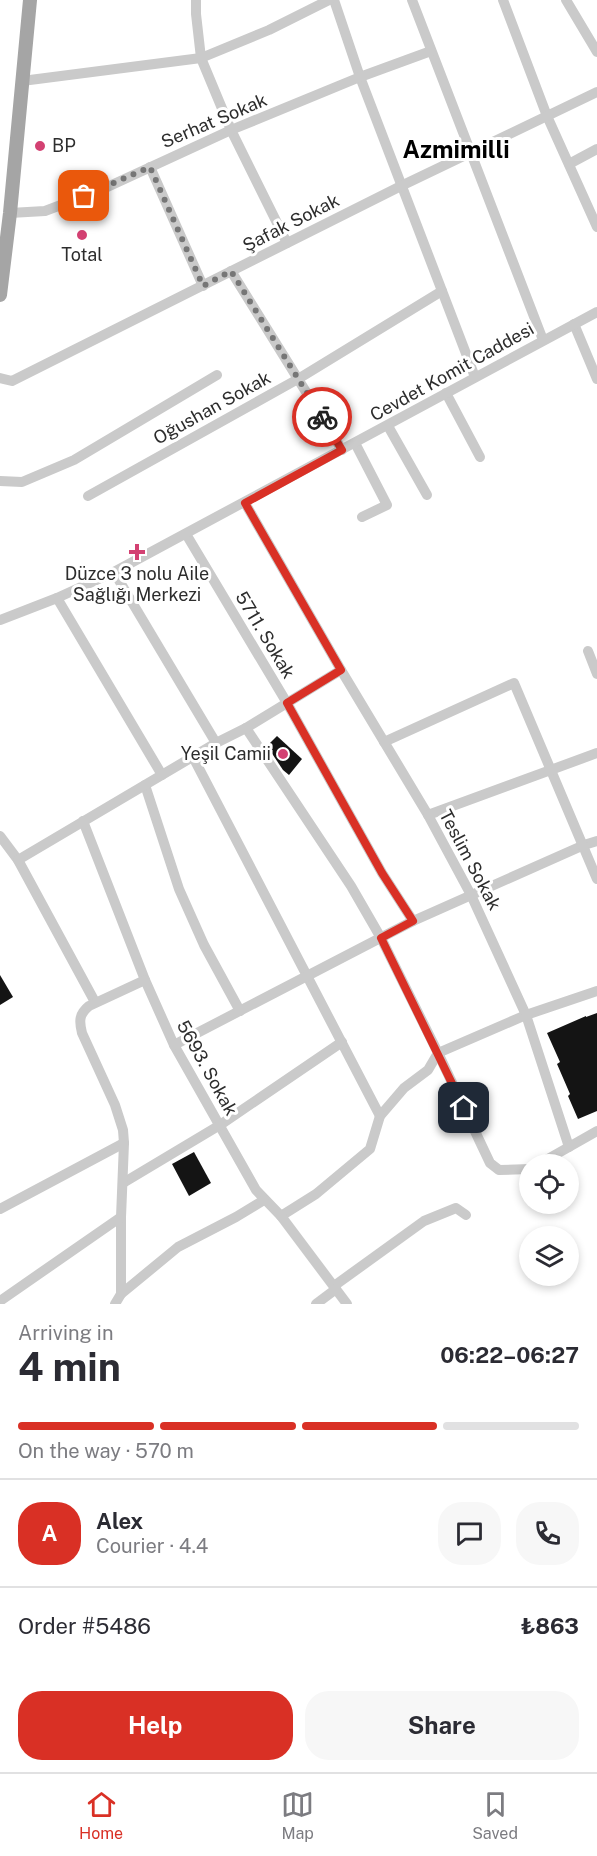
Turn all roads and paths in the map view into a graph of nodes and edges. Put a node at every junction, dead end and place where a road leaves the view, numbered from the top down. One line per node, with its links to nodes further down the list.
1 (30, 0): 14 (main road)
2 (196, 0): 12 (street)
3 (329, 0): 12 (street)
4 (334, 0): 13 (street)
5 (412, 0): 10 (street)
6 (503, 0): 16 (street)
7 (566, 0): 9 (street)
8 (597, 28): 9 (street)
9 (587, 36): 11 (street)
10 (431, 51): 13 (street, Serhat Sokak); 19 (street)
11 (597, 52)
12 (201, 58): 14 (street); 17 (street)
13 (360, 77): 17 (street, Serhat Sokak); 22 (street)
14 (22, 81): 23 (main road)
15 (597, 92): 16 (street, Şafak Sokak)
16 (547, 116): 19 (street, Şafak Sokak); 20 (street)
17 (231, 130): 21 (street, Serhat Sokak); 25 (street)
18 (597, 149): 20 (street)
19 (472, 152): 22 (street, Şafak Sokak); 32 (street)
20 (569, 164): 24 (street)
21 (150, 167): 23 (street, Serhat Sokak); 27 (street)
22 (401, 186): 25 (street, Şafak Sokak); 28 (street)
23 (10, 213): 29 (main road)
24 (597, 227)
25 (287, 243): 26 (street, Şafak Sokak)
26 (231, 271): 27 (street, Şafak Sokak); 36 (street)
27 (203, 286): 35 (street, Şafak Sokak)
28 (442, 291): 34 (street); 36 (street, Oğushan Sokak)
29 (0, 295)
30 (597, 312): 31 (street, Cevdet Komit Caddesi)
31 (574, 324): 32 (street, Cevdet Komit Caddesi); 37 (street)
32 (543, 340): 34 (street, Cevdet Komit Caddesi)
33 (217, 375): 43 (street)
34 (475, 377): 38 (street, Cevdet Komit Caddesi)
35 (0, 378)
36 (298, 379): 41 (street); 45 (street, Oğushan Sokak)
37 (597, 379)
38 (446, 393): 39 (street, Cevdet Komit Caddesi); 42 (street)
39 (388, 426): 40 (street, Cevdet Komit Caddesi); 44 (street)
40 (355, 443): 41 (street, Cevdet Komit Caddesi); 47 (street)
41 (342, 450): 46 (street, Cevdet Komit Caddesi)
42 (480, 457)
43 (0, 481)
44 (427, 495)
45 (88, 496)
46 (245, 503): 48 (street, Cevdet Komit Caddesi); 53 (street, Teslim Sokak)
47 (362, 516)
48 (186, 534): 49 (street, Cevdet Komit Caddesi); 55 (street, 5711. Sokak)
49 (114, 572): 50 (street, Cevdet Komit Caddesi); 58 (street)
50 (57, 598): 51 (street, Cevdet Komit Caddesi); 62 (street)
51 (0, 620)
52 (588, 651): 54 (street)
53 (341, 670): 55 (street); 57 (street, Teslim Sokak)
54 (597, 674)
55 (287, 703): 56 (street); 72 (street, 5711. Sokak)
56 (246, 728): 58 (street); 73 (street)
57 (384, 742): 61 (street); 64 (street, Teslim Sokak)
58 (216, 743): 60 (street)
59 (597, 753): 61 (street)
60 (193, 757): 62 (street); 74 (street)
61 (552, 770): 64 (street); 68 (street)
62 (162, 775): 63 (street)
63 (145, 785): 65 (street); 78 (street)
64 (428, 815): 71 (street, Teslim Sokak)
65 (83, 821): 69 (street); 75 (street, 5693. Sokak)
66 (0, 836): 69 (street)
67 (597, 841): 68 (street)
68 (584, 845): 70 (street); 71 (street)
69 (18, 860): 77 (street)
70 (597, 879)
71 (471, 895): 72 (street); 79 (street, Teslim Sokak)
72 (413, 921): 73 (street)
73 (381, 938): 74 (street); 82 (street)
74 (307, 977): 78 (street); 80 (street)
75 (145, 980): 77 (street); 81 (street, 5693. Sokak)
76 (597, 991): 79 (street)
77 (94, 1002): 86 (street)
78 (240, 1011): 81 (street)
79 (526, 1015): 82 (street); 87 (street, Teslim Sokak)
80 (342, 1042): 83 (street); 84 (street)
81 (174, 1045): 84 (street, 5693. Sokak)
82 (438, 1053): 83 (street); 89 (street)
83 (380, 1116): 94 (street)
84 (220, 1125): 90 (street); 91 (street, 5693. Sokak)
85 (597, 1131): 87 (street)
86 (124, 1143): 90 (street); 92 (street)
87 (569, 1147): 88 (street)
88 (557, 1154)
89 (519, 1169)
90 (123, 1183): 95 (street)
91 (264, 1200): 94 (street, 5693. Sokak); 97 (street)
92 (0, 1209)
93 (466, 1215): 96 (street)
94 (281, 1216): 96 (street, 5693. Sokak)
95 (122, 1217): 97 (street); 98 (street)
96 (335, 1287): 100 (street); 101 (street, 5693. Sokak)
97 (122, 1294): 99 (street)
98 (0, 1300)
99 (115, 1304)
100 (316, 1304)
101 (347, 1304)

